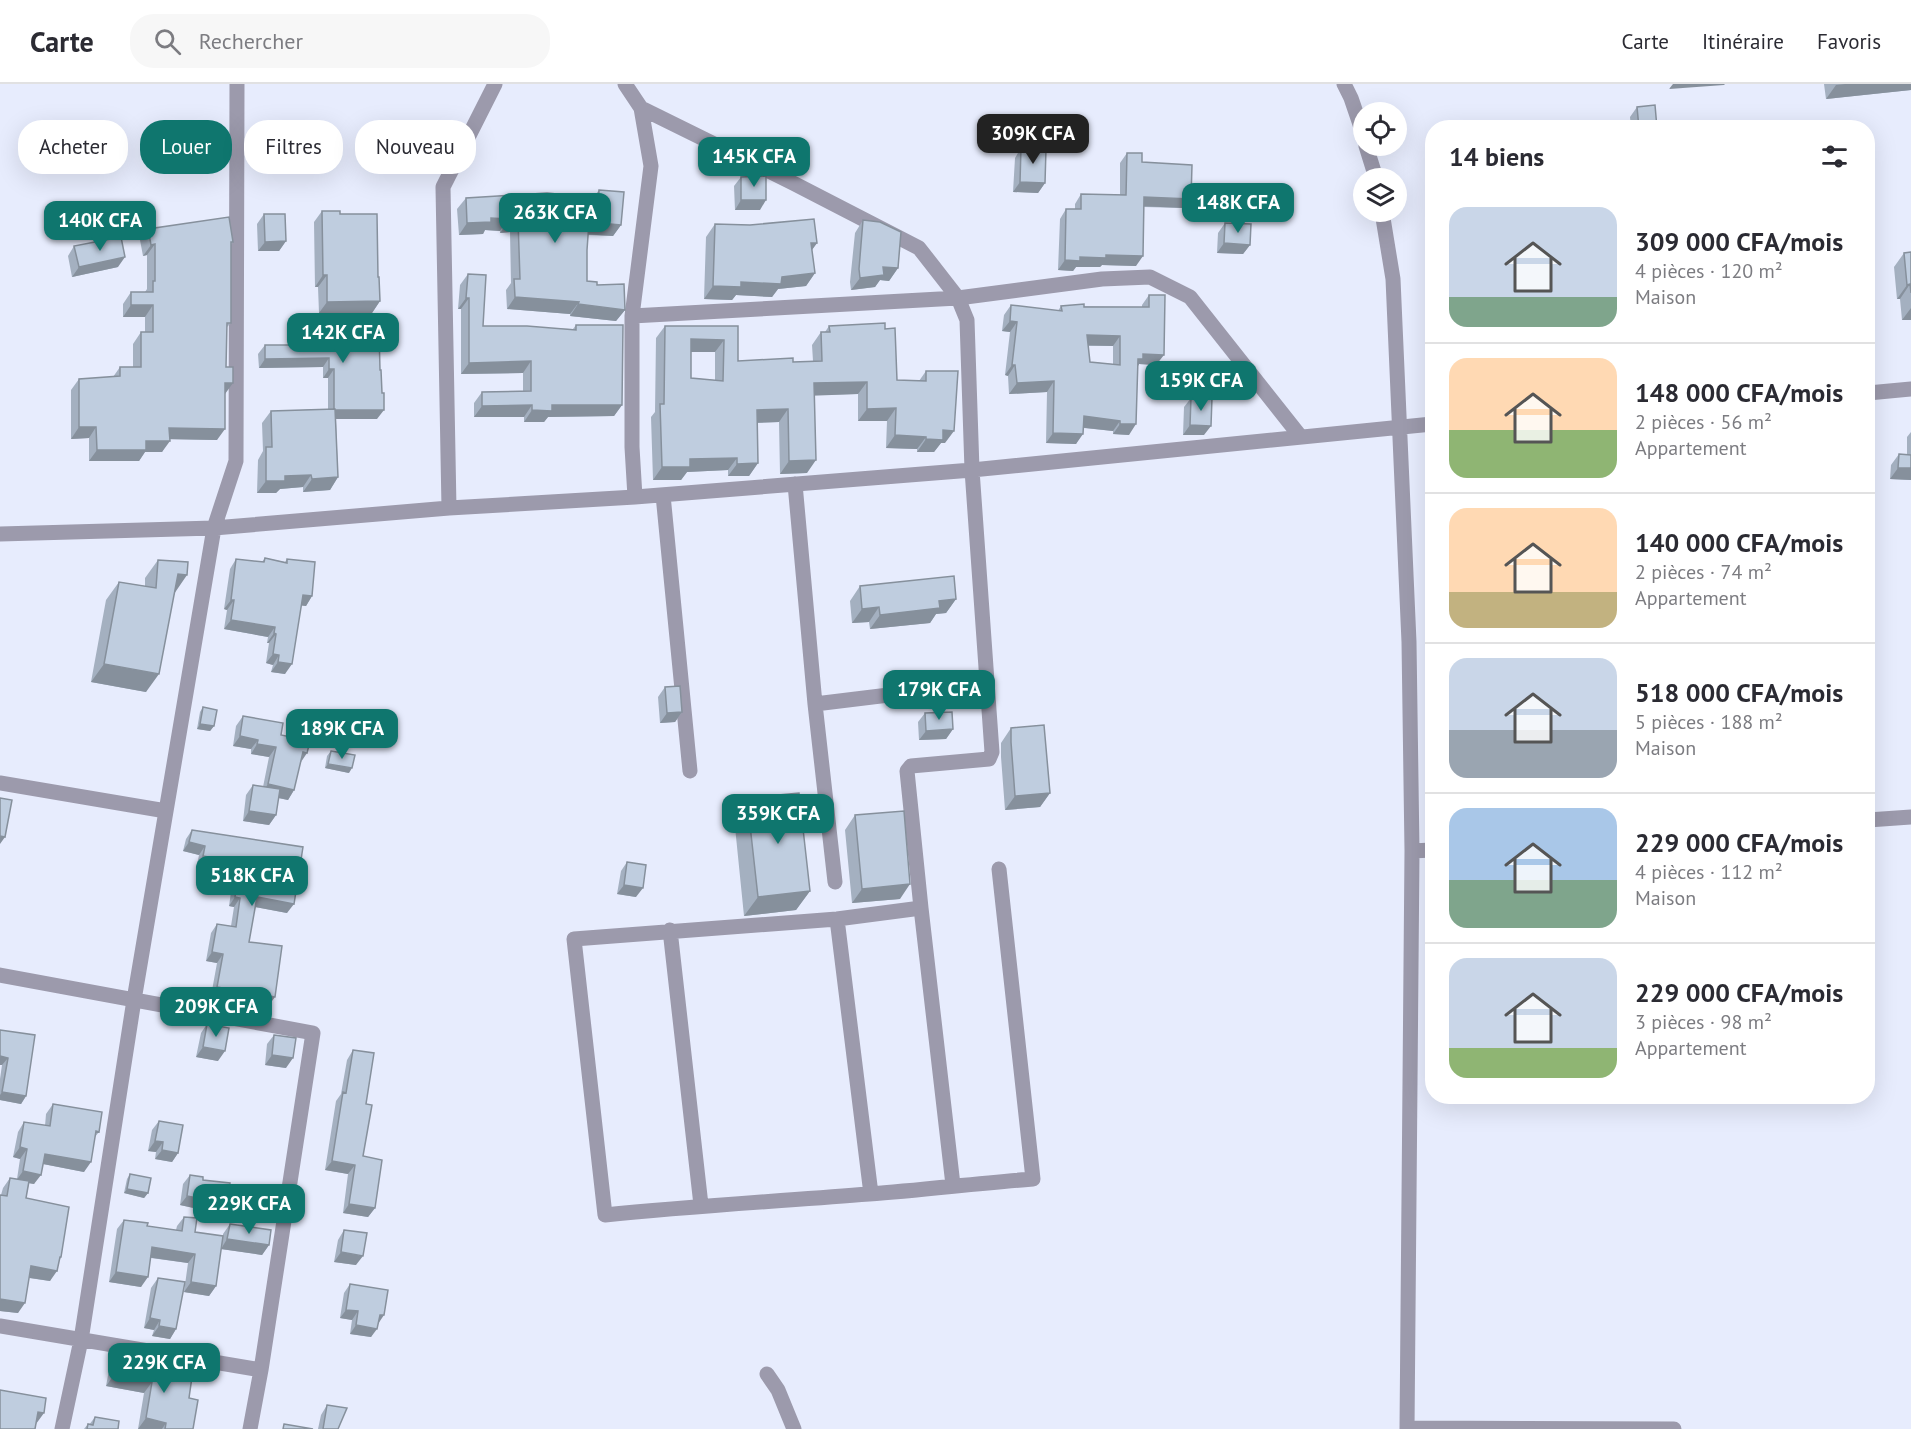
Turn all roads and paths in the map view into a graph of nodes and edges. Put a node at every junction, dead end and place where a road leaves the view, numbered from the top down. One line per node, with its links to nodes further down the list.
1 (237, 84): 20 (street)
2 (495, 84): 19 (street)
3 (625, 84): 6 (street)
4 (1344, 84): 5 (street)
5 (1353, 104)
6 (641, 108): 8 (street); 9 (street)
7 (1384, 222): 13 (street)
8 (958, 298): 9 (street); 14 (street); 15 (street)
9 (632, 316): 18 (street)
10 (1911, 389): 11 (street)
11 (1875, 392)
12 (1425, 424): 13 (street)
13 (1400, 426): 14 (street); 30 (street)
14 (1300, 436): 15 (street)
15 (972, 470): 16 (street); 22 (street)
16 (795, 484): 17 (street); 23 (street)
17 (663, 495): 18 (street); 24 (street)
18 (635, 497): 19 (street)
19 (449, 508): 20 (street)
20 (214, 528): 21 (street); 26 (street)
21 (0, 534)
22 (987, 683): 23 (street); 33 (street)
23 (815, 704): 32 (street)
24 (690, 771)
25 (0, 783): 26 (street)
26 (166, 811): 37 (street)
27 (1911, 817): 28 (street)
28 (1875, 820)
29 (1425, 850): 30 (street)
30 (1412, 851): 45 (street)
31 (999, 869): 38 (street)
32 (835, 882)
33 (921, 908): 34 (street); 38 (street)
34 (837, 919): 35 (street); 39 (street)
35 (670, 930): 40 (street); 40 (street)
36 (0, 975): 37 (street)
37 (134, 1000): 42 (street); 43 (street)
38 (953, 1185): 39 (street)
39 (871, 1194): 40 (street)
40 (701, 1205)
41 (0, 1326): 42 (street)
42 (81, 1340): 43 (street); 46 (street)
43 (261, 1370): 47 (street)
44 (767, 1374): 48 (street)
45 (1407, 1428): 49 (street)
46 (62, 1429)
47 (250, 1429)
48 (794, 1429)
49 (1673, 1429)

